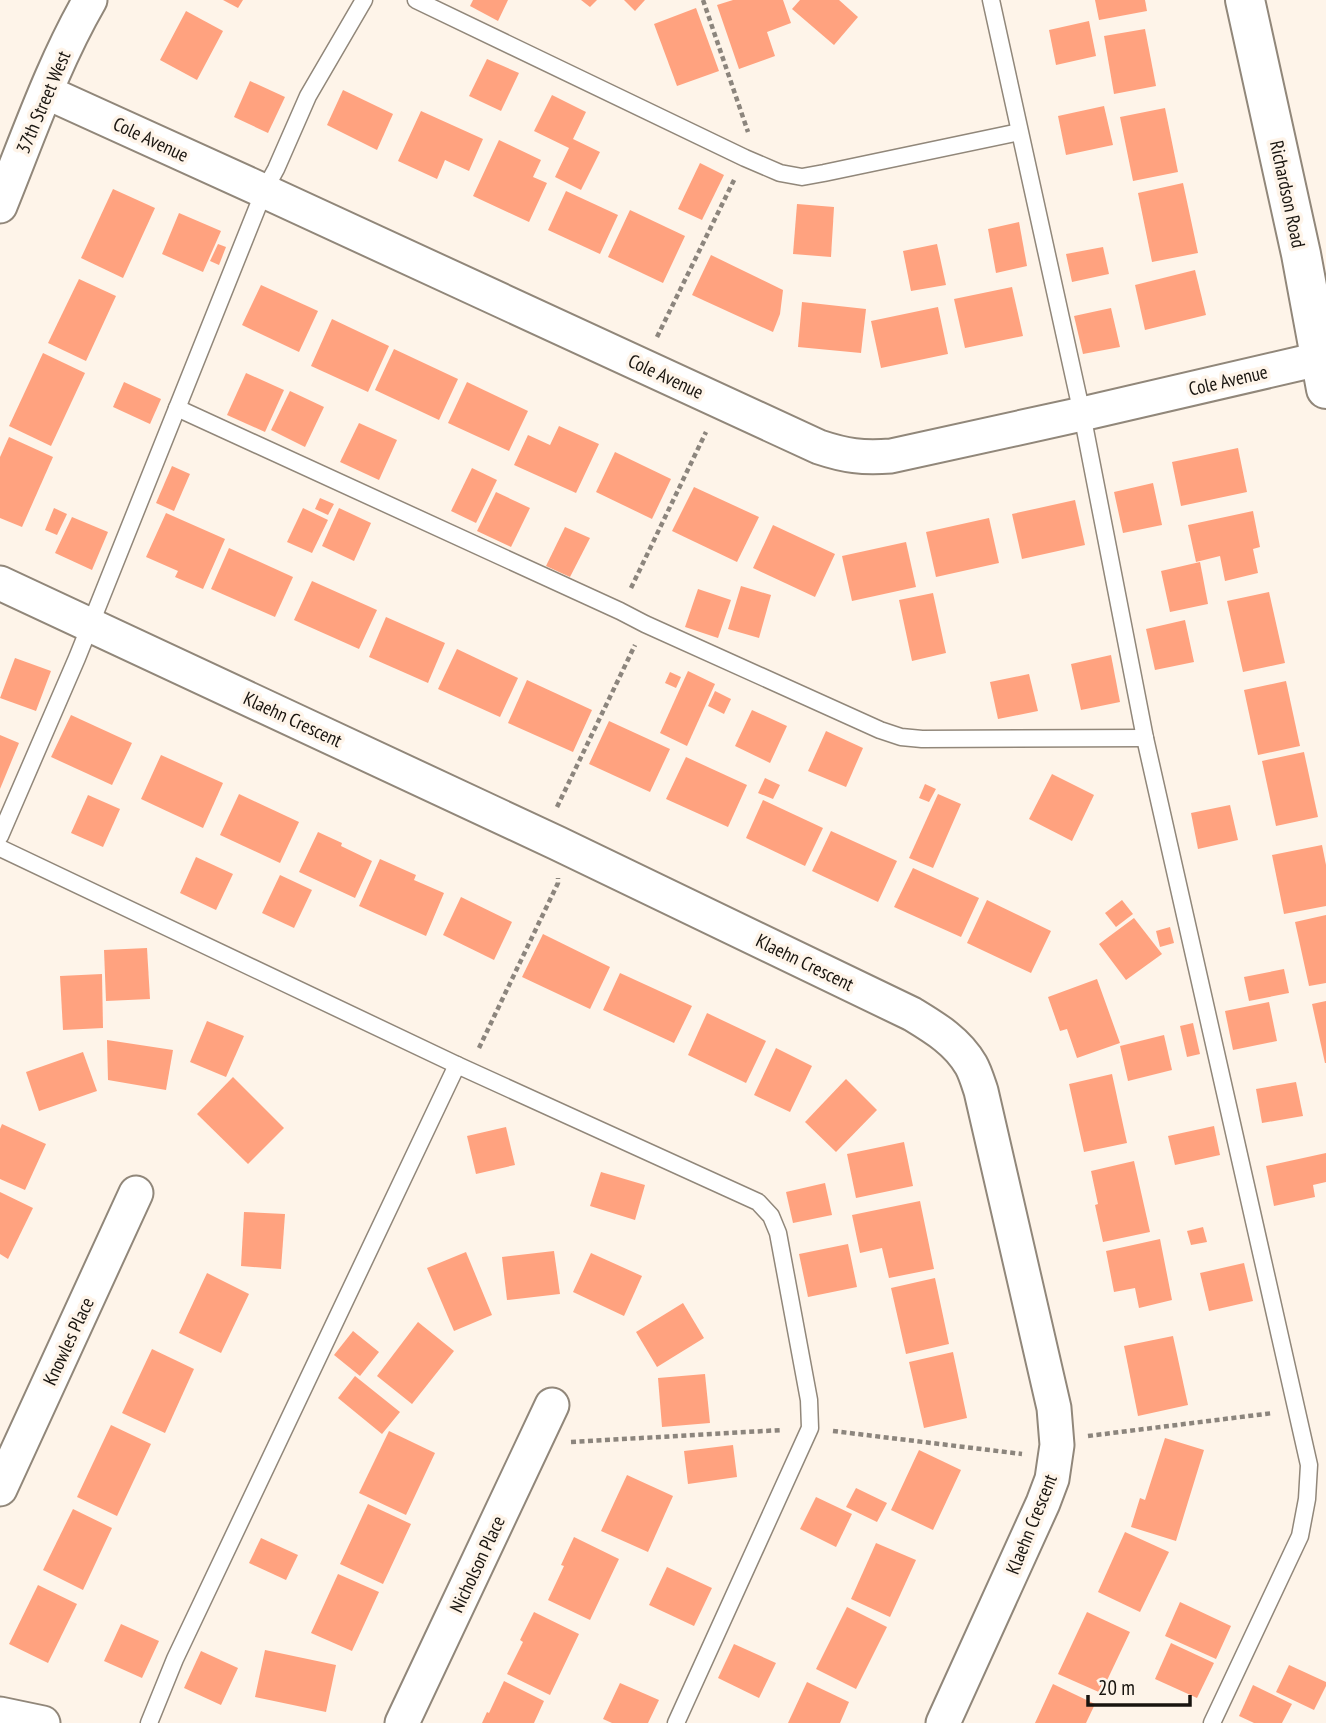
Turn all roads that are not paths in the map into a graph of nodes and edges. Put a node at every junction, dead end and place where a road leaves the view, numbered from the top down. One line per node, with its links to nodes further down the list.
1 (90, 0): 6 (street, 37th Street West)
2 (364, 0): 8 (lane)
3 (416, 0): 7 (lane)
4 (991, 0): 7 (lane)
5 (1245, 0): 10 (street, Richardson Road)
6 (46, 92): 8 (street, Cole Avenue); 9 (street, 37th Street West)
7 (1019, 132): 12 (lane)
8 (264, 191): 11 (lane); 12 (street, Cole Avenue)
9 (0, 206)
10 (1323, 374): 12 (street, Cole Avenue)
11 (177, 408): 14 (lane); 15 (lane)
12 (1082, 414): 15 (lane)
13 (0, 583): 14 (street, Klaehn Crescent)
14 (90, 624): 16 (lane); 27 (street, Klaehn Crescent)
15 (1145, 738): 28 (lane)
16 (0, 836)
17 (0, 848): 18 (lane)
18 (463, 1068): 24 (lane); 26 (lane)
19 (136, 1193): 21 (street, Knowles Place)
20 (552, 1405): 25 (street, Nicholson Place)
21 (0, 1489)
22 (0, 1714): 23 (street)
23 (43, 1723)
24 (149, 1723)
25 (402, 1723)
26 (676, 1723)
27 (943, 1723)
28 (1212, 1723)

